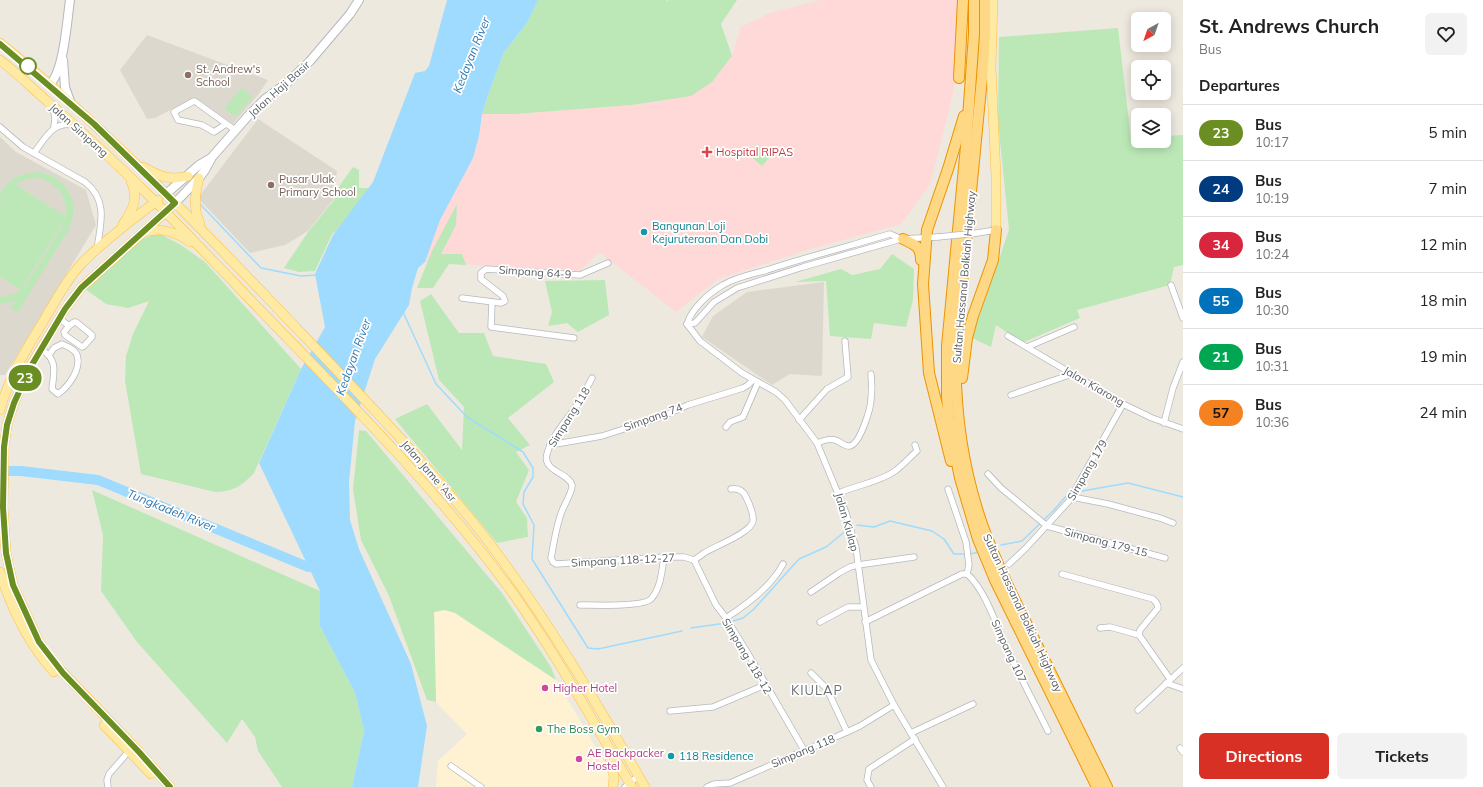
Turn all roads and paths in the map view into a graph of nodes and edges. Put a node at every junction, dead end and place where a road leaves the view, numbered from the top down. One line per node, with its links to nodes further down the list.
1 (70, 0): 8 (main road)
2 (359, 0): 19 (main road, Jalan Haji Basir)
3 (963, 0): 10 (highway)
4 (974, 0): 12 (highway, Sultan Hassanal Bolkiah Highway)
5 (985, 0): 75 (highway, Sultan Hassanal Bolkiah Highway)
6 (993, 0): 31 (main road)
7 (0, 44): 11 (main road, Jalan Simpang)
8 (62, 56): 11 (main road); 13 (main road)
9 (0, 60): 14 (main road, Jalan Simpang)
10 (959, 78)
11 (49, 85): 13 (main road, Jalan Simpang)
12 (970, 92): 34 (highway); 81 (highway, Sultan Hassanal Bolkiah Highway)
13 (71, 104): 22 (main road, Jalan Simpang)
14 (52, 105): 16 (main road, Jalan Simpang); 18 (street)
15 (226, 124): 15 (street); 19 (street)
16 (75, 125): 18 (street); 23 (main road, Jalan Simpang)
17 (0, 127): 20 (street)
18 (54, 127): 20 (street)
19 (235, 130): 21 (main road, Jalan Haji Basir)
20 (34, 153): 37 (street)
21 (212, 157): 24 (main road, Jalan Haji Basir); 25 (main road, Jalan Haji Basir)
22 (131, 160): 24 (main road); 26 (main road, Jalan Simpang)
23 (128, 176): 27 (main road, Jalan Simpang); 32 (main road)
24 (188, 176): 26 (main road, Jalan Haji Basir)
25 (199, 178): 28 (main road, Jalan Haji Basir); 30 (main road)
26 (166, 194): 27 (main road); 28 (main road, Jalan Jame 'Asr)
27 (155, 202): 29 (main road, Jalan Jame 'Asr); 32 (main road)
28 (175, 203): 29 (main road); 30 (main road, Jalan Jame 'Asr)
29 (165, 212): 33 (main road); 38 (main road, Jalan Jame 'Asr)
30 (202, 229): 36 (main road, Jalan Jame 'Asr)
31 (996, 230): 34 (street, bridge); 75 (highway)
32 (118, 232): 37 (main road)
33 (142, 233): 38 (main road); 44 (main road)
34 (926, 238): 35 (street); 40 (highway)
35 (902, 239): 40 (highway); 46 (street); 46 (street)
36 (218, 246): 38 (main road); 121 (main road, Jalan Jame 'Asr)
37 (97, 249): 59 (main road)
38 (208, 255): 117 (main road, Jalan Jame 'Asr)
39 (608, 263): 43 (street, Simpang 64-9)
40 (923, 284): 81 (highway)
41 (1172, 285): 45 (street)
42 (462, 298): 43 (street)
43 (492, 302): 50 (street)
44 (59, 318): 47 (street); 53 (main road)
45 (1183, 318)
46 (687, 324): 61 (street, Jalan Kiulap)
47 (69, 326): 47 (street)
48 (1074, 327): 52 (street)
49 (1008, 336): 52 (street, Jalan Kiarong)
50 (574, 338)
51 (845, 341): 67 (street)
52 (1026, 347): 58 (street, Jalan Kiarong)
53 (41, 349): 54 (street); 56 (main road)
54 (49, 355): 54 (street)
55 (1183, 362): 68 (street)
56 (30, 368): 64 (main road); 69 (main road)
57 (871, 374): 72 (street)
58 (1072, 374): 63 (street); 65 (street, Jalan Kiarong)
59 (11, 377): 62 (main road); 64 (main road)
60 (592, 378): 73 (street, Simpang 118)
61 (755, 381): 67 (street, Jalan Kiulap); 70 (street); 73 (street, Simpang 74)
62 (0, 383)
63 (1011, 395)
64 (2, 398): 66 (main road); 69 (main road)
65 (1123, 404): 68 (street, Jalan Kiarong); 80 (street, Simpang 179)
66 (0, 410)
67 (799, 420): 72 (street, Jalan Kiulap)
68 (1164, 423): 71 (street, Jalan Kiarong)
69 (7, 425): 95 (main road)
70 (726, 427)
71 (1183, 429)
72 (817, 444): 79 (street, Jalan Kiulap)
73 (550, 445): 88 (street, Simpang 118)
74 (915, 445): 79 (street)
75 (964, 448): 131 (highway, Sultan Hassanal Bolkiah Highway)
76 (988, 474): 83 (street)
77 (731, 489): 87 (street)
78 (948, 489): 93 (street)
79 (839, 493): 91 (street, Jalan Kiulap)
80 (1072, 497): 82 (street); 83 (street, Simpang 179)
81 (969, 510): 130 (highway, Sultan Hassanal Bolkiah Highway)
82 (1173, 523)
83 (1047, 526): 86 (street, Simpang 179-15); 90 (street, Simpang 179)
84 (664, 557): 87 (street, Simpang 118-12-27); 88 (street, Simpang 118-12-27); 97 (street)
85 (914, 557): 91 (street)
86 (1165, 558)
87 (694, 560): 99 (street, Simpang 118-12)
88 (553, 562)
89 (783, 564): 99 (street)
90 (1009, 564)
91 (858, 565): 96 (street); 98 (street, Jalan Kiulap)
92 (0, 574): 95 (street); 118 (main road)
93 (967, 574): 101 (street); 113 (street, Simpang 107)
94 (1062, 574): 103 (street)
95 (11, 577): 124 (main road)
96 (811, 592)
97 (580, 605)
98 (863, 607): 100 (street); 101 (street, Jalan Kiulap)
99 (726, 618): 107 (street, Simpang 118-12)
100 (820, 622)
101 (865, 622): 110 (street, Jalan Kiulap)
102 (1100, 628): 103 (street)
103 (1139, 635): 106 (street)
104 (1183, 668): 106 (street)
105 (811, 673): 114 (street)
106 (1168, 681): 108 (street); 111 (street)
107 (765, 685): 112 (street); 119 (street, Simpang 118-12)
108 (1183, 689)
109 (973, 704): 115 (street)
110 (894, 705): 114 (street, Simpang 118); 115 (street, Jalan Kiulap)
111 (1138, 710)
112 (670, 711)
113 (1048, 731)
114 (847, 732): 119 (street, Simpang 118)
115 (911, 733): 116 (street, Jalan Kiulap)
116 (915, 740): 128 (street); 129 (street, Jalan Kiulap)
117 (606, 742): 121 (main road, Jalan Jame 'Asr); 126 (main road)
118 (128, 750): 122 (street); 123 (main road)
119 (804, 750): 127 (street, Simpang 118)
120 (451, 766): 125 (street)
121 (636, 784)
122 (108, 787)
123 (162, 787)
124 (170, 787)
125 (481, 787)
126 (613, 787)
127 (707, 787)
128 (871, 787)
129 (943, 787)
130 (1097, 787)
131 (1107, 787)

